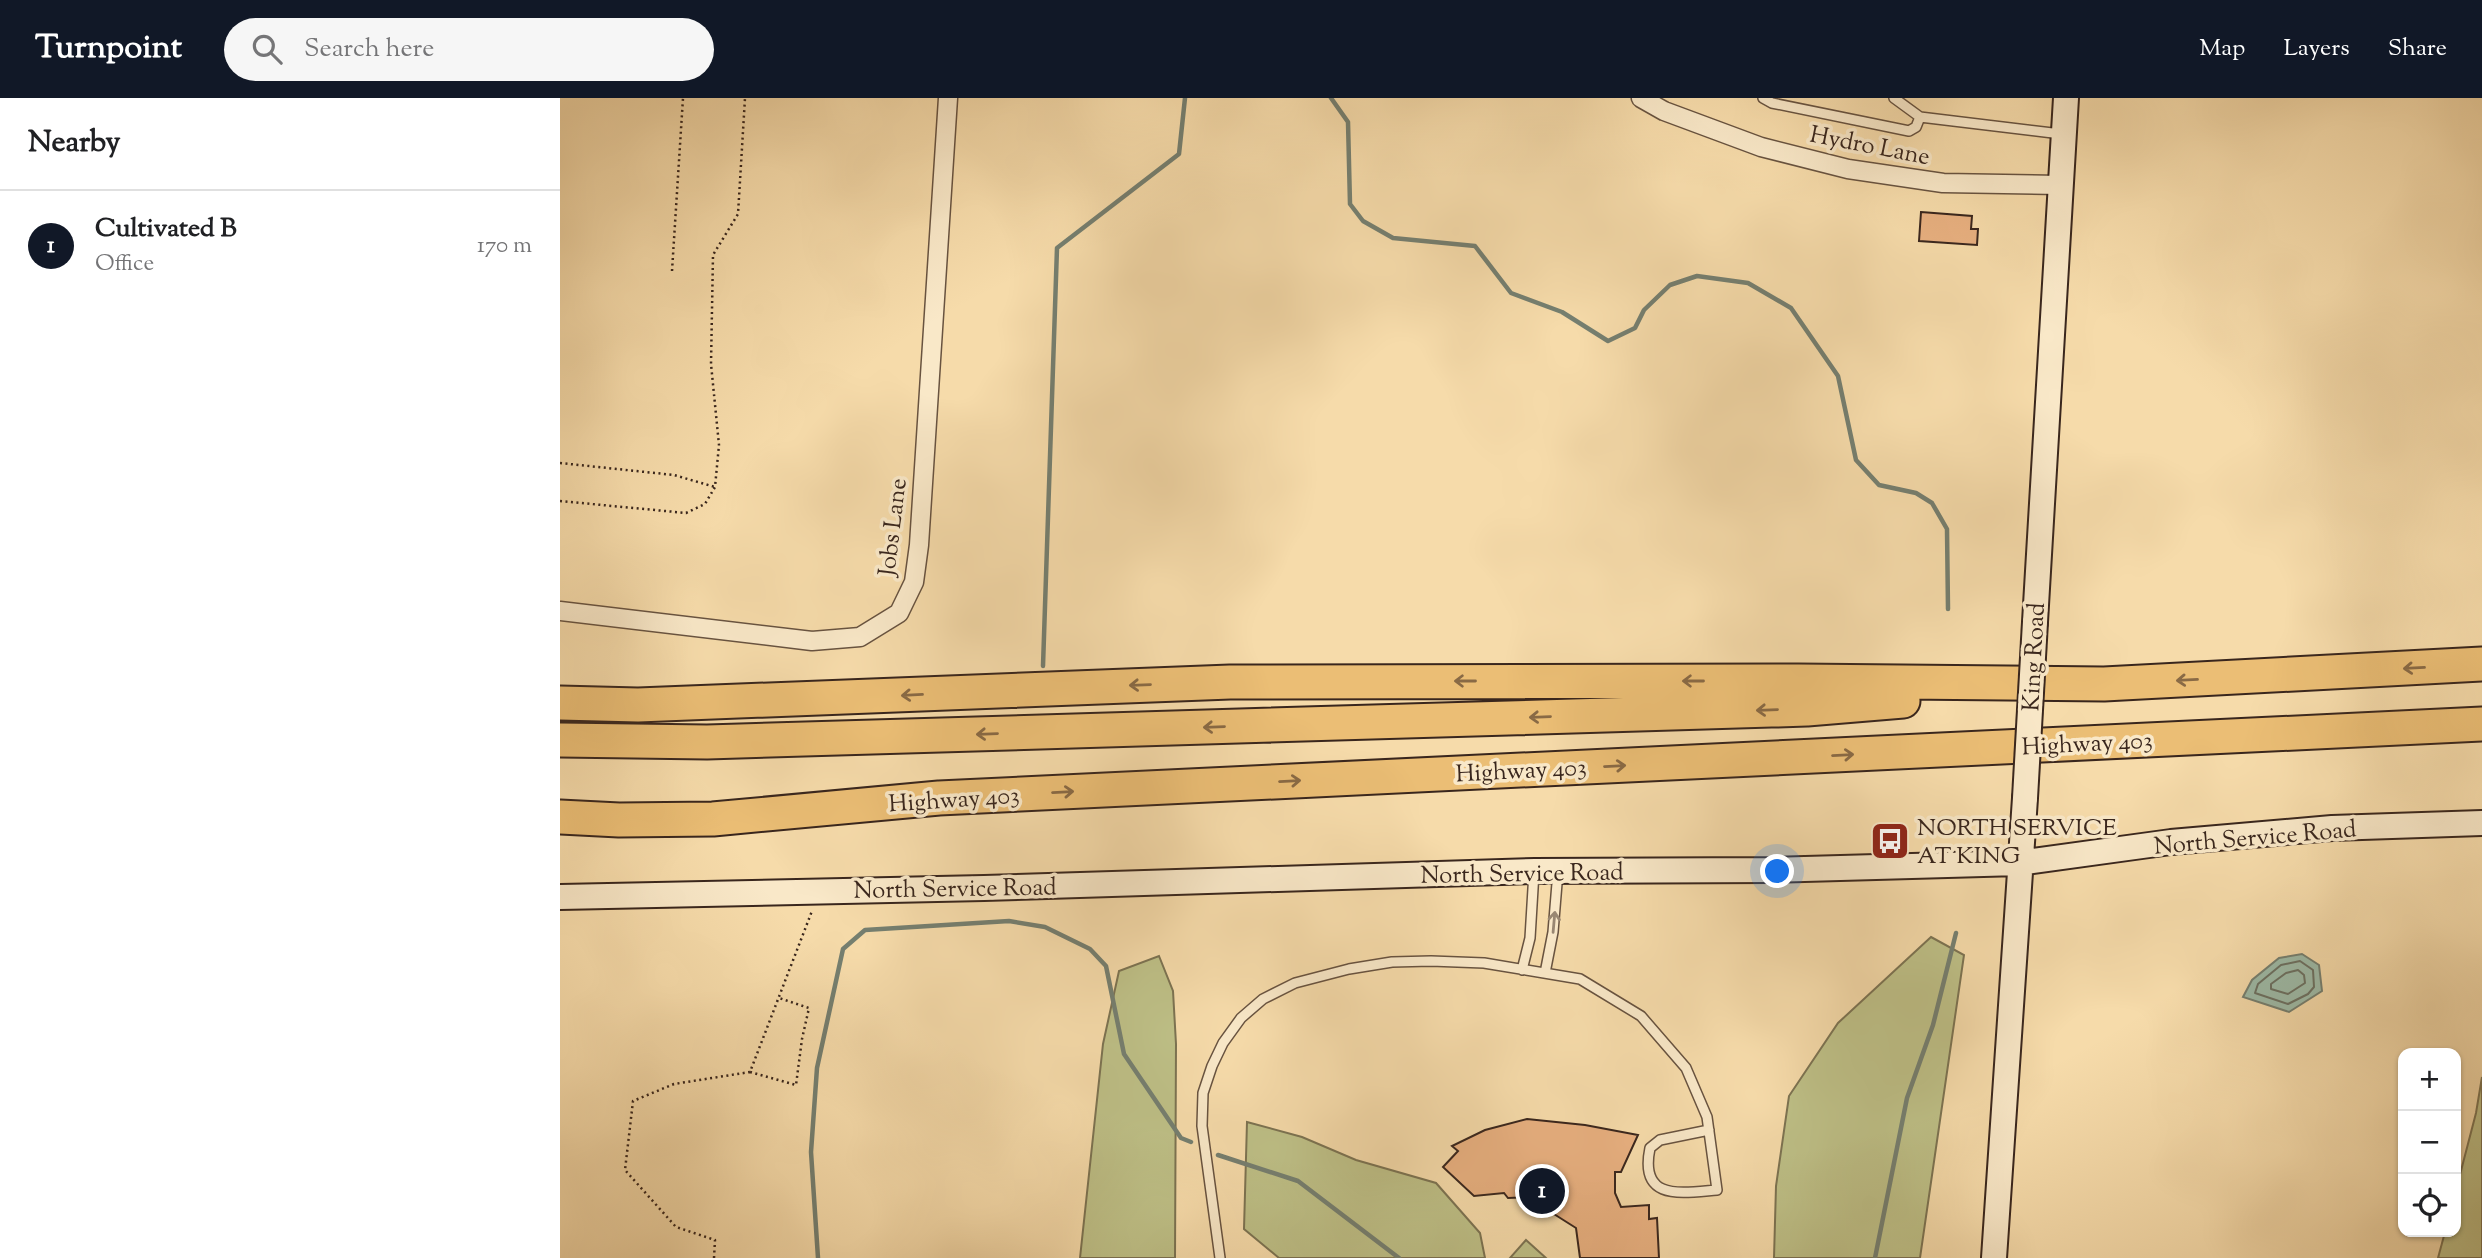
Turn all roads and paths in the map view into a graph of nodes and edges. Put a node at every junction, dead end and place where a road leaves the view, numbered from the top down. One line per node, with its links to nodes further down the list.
1 (683, 98): 11 (path)
2 (745, 98): 13 (path)
3 (948, 98): 15 (street, Jobs Lane)
4 (1641, 98): 10 (street, Hydro Lane)
5 (1763, 98): 8 (lane)
6 (1894, 98): 8 (lane)
7 (2066, 98): 9 (street, King Road)
8 (1920, 117): 9 (lane)
9 (2063, 134): 10 (street, King Road)
10 (2059, 185): 25 (street, King Road, bridge)
11 (672, 271)
12 (560, 463): 13 (path)
13 (715, 487): 14 (path)
14 (560, 501)
15 (560, 611)
16 (2482, 664): 17 (highway, one-way to 17)
17 (2104, 684): 18 (highway, one-way to 18); 20 (highway, one-way to 20)
18 (560, 703)
19 (2482, 724): 22 (highway, Highway 403, one-way to 19)
20 (560, 740)
21 (560, 799): 22 (highway)
22 (800, 812): 23 (highway, Highway 403)
23 (560, 817)
24 (2482, 823): 25 (street, North Service Road)
25 (2019, 863): 26 (street, North Service Road); 36 (street, King Road)
26 (1546, 871): 27 (street, North Service Road); 29 (lane); 30 (lane, one-way to 26)
27 (819, 891): 28 (street, North Service Road); 31 (path)
28 (560, 897)
29 (1522, 970): 30 (lane); 35 (lane)
30 (1545, 973): 33 (lane)
31 (778, 998): 32 (path); 32 (path)
32 (750, 1072): 34 (path)
33 (1709, 1130): 33 (lane)
34 (714, 1258)
35 (1220, 1258)
36 (1994, 1258)

